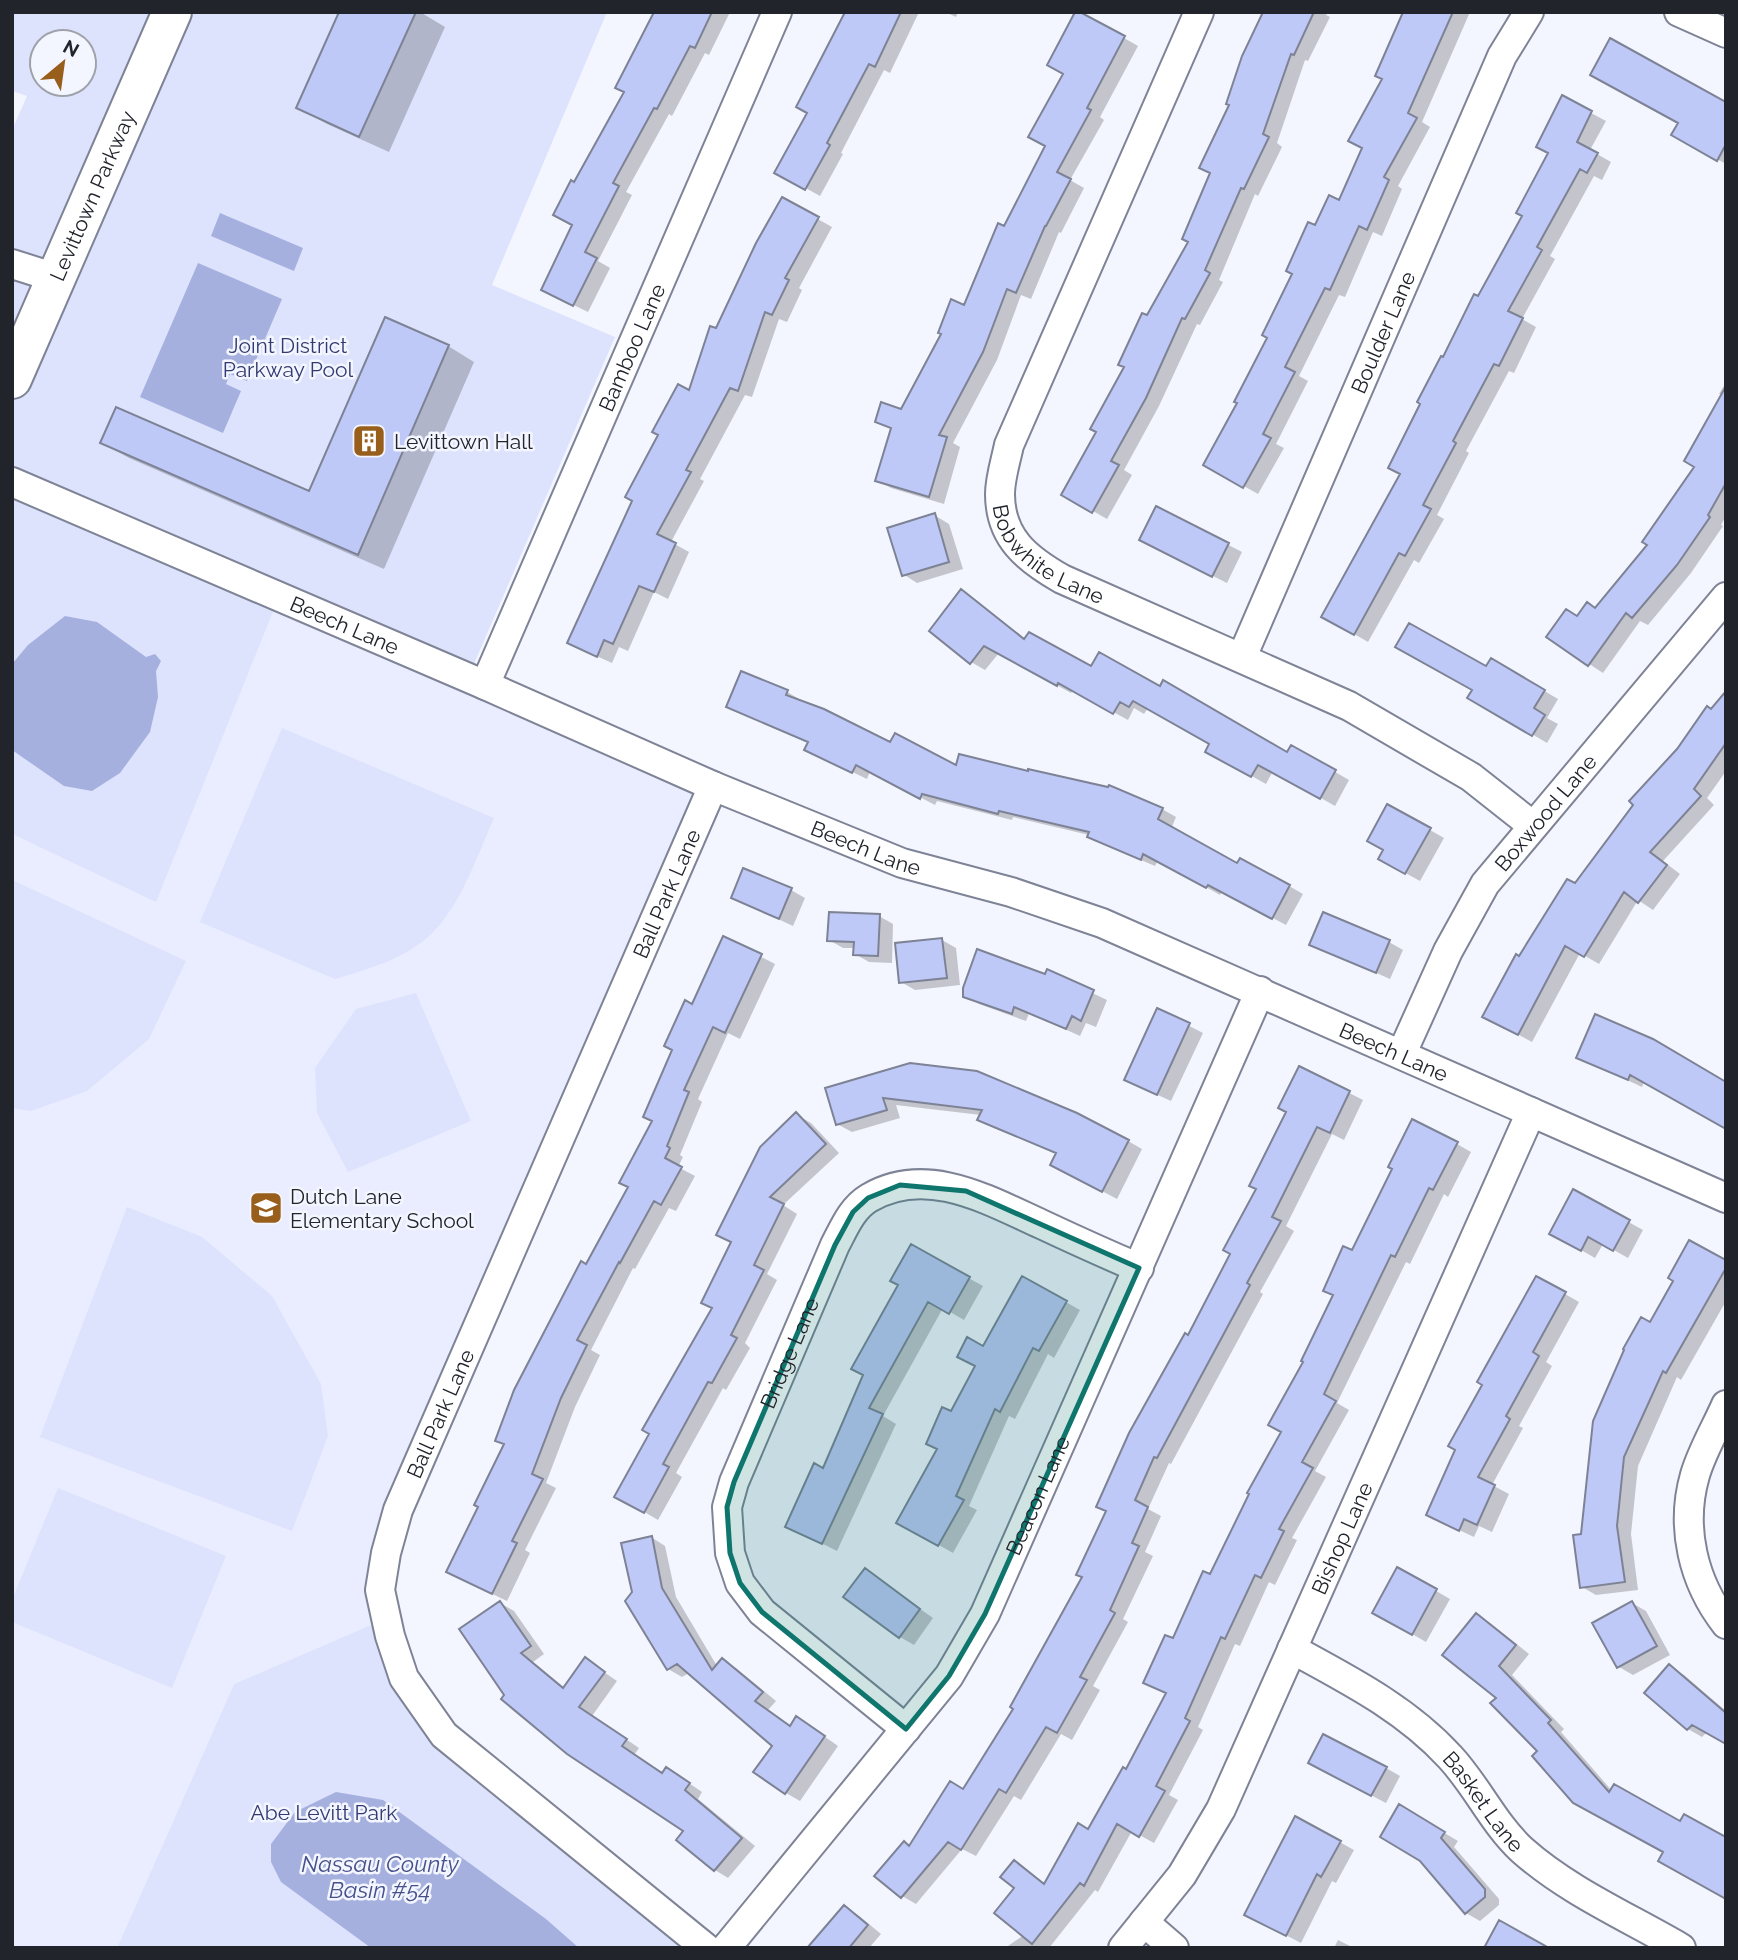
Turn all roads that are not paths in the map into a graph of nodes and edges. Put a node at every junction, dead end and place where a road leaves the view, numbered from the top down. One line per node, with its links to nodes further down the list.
1 (172, 12): 8 (street, Levittown Parkway)
2 (777, 12): 13 (street, Bamboo Lane)
3 (1199, 12): 12 (street, Bobwhite Lane)
4 (1529, 12): 12 (street, Boulder Lane)
5 (1679, 12): 6 (street)
6 (1726, 33)
7 (12, 264): 8 (street)
8 (56, 278): 9 (street, Levittown Parkway)
9 (12, 379)
10 (12, 482): 13 (street, Beech Lane)
11 (1726, 597): 15 (street, Boxwood Lane)
12 (1242, 657): 15 (street, Bobwhite Lane)
13 (485, 685): 14 (street, Beech Lane)
14 (713, 786): 16 (street, Beech Lane); 26 (street, Ball Park Lane)
15 (1534, 826): 17 (street, Boxwood Lane)
16 (1260, 991): 17 (street, Beech Lane); 20 (street, Beacon Lane)
17 (1402, 1054): 18 (street, Beech Lane)
18 (1531, 1112): 19 (street, Beech Lane); 23 (street, Bishop Lane)
19 (1726, 1198)
20 (1139, 1268): 24 (street, Beacon Lane); 24 (street, Bridge Lane)
21 (1726, 1405): 22 (street)
22 (1726, 1624)
23 (1292, 1649): 25 (street, Bishop Lane); 30 (street, Basket Lane)
24 (906, 1729): 27 (street, Beacon Lane)
25 (1143, 1922): 28 (street, Bishop Lane); 29 (street)
26 (706, 1948)
27 (726, 1948)
28 (1123, 1948)
29 (1174, 1948)
30 (1681, 1948)

